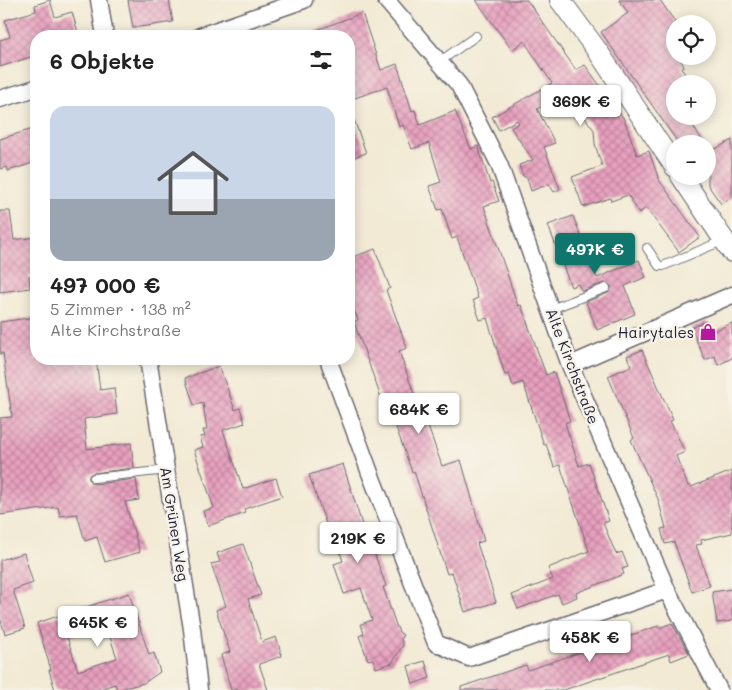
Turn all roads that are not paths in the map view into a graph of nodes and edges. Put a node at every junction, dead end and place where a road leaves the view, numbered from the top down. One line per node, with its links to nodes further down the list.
1 (99, 0): 5 (street)
2 (304, 0): 6 (street)
3 (386, 0): 8 (street, Alte Kirchstraße)
4 (560, 0): 11 (street)
5 (104, 30)
6 (217, 30)
7 (476, 36): 8 (lane)
8 (439, 62): 17 (street, Alte Kirchstraße)
9 (30, 90): 10 (street)
10 (0, 99)
11 (666, 154)
12 (687, 185): 13 (street)
13 (728, 246): 14 (lane)
14 (647, 248)
15 (606, 288): 17 (lane)
16 (732, 295): 20 (street)
17 (550, 309): 20 (street, Alte Kirchstraße)
18 (149, 365): 21 (street, Am Grünen Weg)
19 (330, 365): 23 (street)
20 (570, 365): 23 (street, Alte Kirchstraße)
21 (166, 470): 22 (lane); 24 (street, Am Grünen Weg)
22 (94, 478)
23 (668, 590): 25 (street, Alte Kirchstraße)
24 (199, 690)
25 (719, 690)

